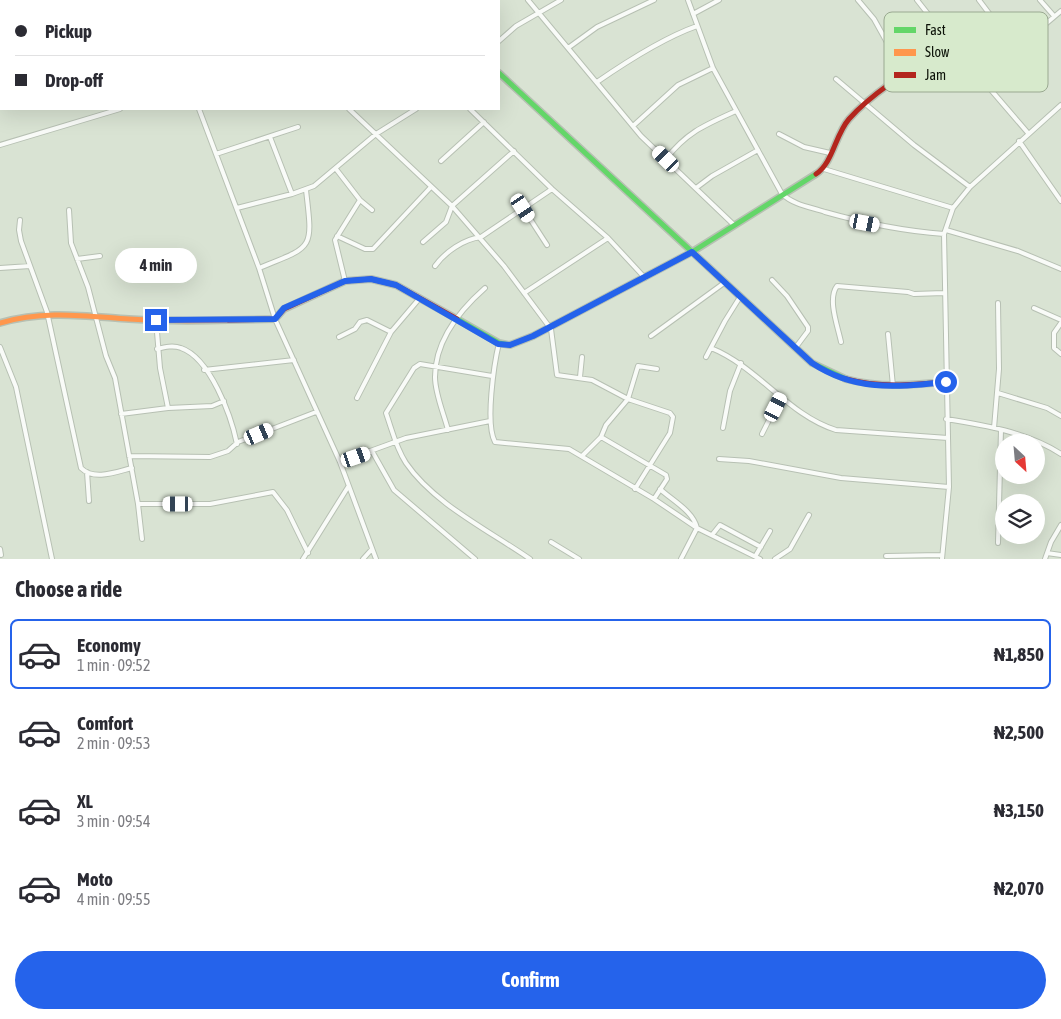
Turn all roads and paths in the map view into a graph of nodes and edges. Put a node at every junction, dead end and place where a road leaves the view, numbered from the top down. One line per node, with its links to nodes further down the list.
1 (528, 0): 13 (street)
2 (561, 0): 13 (street)
3 (654, 0): 20 (street)
4 (688, 0): 14 (street)
5 (719, 0): 14 (street)
6 (858, 0): 18 (street)
7 (917, 0): 11 (street)
8 (979, 0): 12 (street)
9 (1040, 0): 15 (street)
10 (1061, 11): 15 (street)
11 (926, 12)
12 (988, 12)
13 (538, 13): 19 (street); 20 (street)
14 (693, 14): 17 (street)
15 (1054, 16): 16 (street)
16 (1048, 21)
17 (696, 26): 21 (street); 24 (street)
18 (884, 37)
19 (500, 40)
20 (568, 48): 24 (street)
21 (713, 68): 34 (street); 36 (street)
22 (500, 74): 75 (street)
23 (836, 79): 27 (street)
24 (597, 82): 36 (street)
25 (884, 89): 27 (street)
26 (992, 92): 38 (street)
27 (866, 104): 46 (street); 52 (street)
28 (1061, 105): 38 (street)
29 (117, 110): 43 (street)
30 (198, 110): 47 (street)
31 (350, 110): 39 (street)
32 (414, 110): 39 (street)
33 (471, 110): 35 (street)
34 (736, 111): 44 (street); 48 (street)
35 (484, 122): 45 (street); 49 (street)
36 (633, 126): 48 (street)
37 (298, 127): 41 (street)
38 (1028, 133): 42 (street)
39 (376, 134): 50 (street); 53 (street)
40 (779, 134): 46 (street)
41 (270, 137): 47 (street); 57 (street)
42 (1019, 142): 52 (street); 60 (street)
43 (0, 145)
44 (758, 150): 55 (street); 58 (street)
45 (514, 151): 54 (street); 61 (street)
46 (830, 153): 51 (street)
47 (216, 154): 62 (street)
48 (666, 159): 55 (street)
49 (441, 161)
50 (336, 169): 56 (street); 59 (street)
51 (824, 169): 58 (street); 64 (street)
52 (970, 187): 64 (street)
53 (430, 188): 61 (street); 70 (street)
54 (552, 188): 63 (street); 72 (street)
55 (696, 188): 68 (street)
56 (306, 190): 57 (street); 81 (street)
57 (292, 194): 62 (street)
58 (782, 194): 68 (street); 69 (street)
59 (360, 200): 66 (street); 70 (street)
60 (1061, 201)
61 (452, 206): 71 (street); 73 (street)
62 (237, 208): 81 (street)
63 (523, 208): 71 (street); 74 (street)
64 (952, 208): 69 (street)
65 (69, 210): 77 (street)
66 (372, 210)
67 (20, 220): 78 (street)
68 (734, 224): 75 (street)
69 (945, 232): 82 (street); 89 (street)
70 (338, 236): 85 (street)
71 (481, 237): 79 (street); 88 (street)
72 (608, 238): 83 (street); 88 (street)
73 (423, 242)
74 (547, 245)
75 (692, 252): 83 (street); 86 (street)
76 (100, 256): 77 (street)
77 (77, 259): 95 (street)
78 (30, 266): 80 (street); 94 (street)
79 (435, 266)
80 (0, 268)
81 (259, 268): 97 (street)
82 (1061, 269)
83 (644, 278): 101 (street)
84 (772, 280): 109 (street)
85 (345, 281): 91 (street); 97 (street)
86 (724, 283): 90 (street); 104 (street)
87 (485, 288): 96 (street)
88 (524, 293): 101 (street)
89 (944, 294): 106 (street); 122 (street)
90 (740, 297): 109 (street); 111 (street)
91 (419, 299): 96 (street); 102 (street)
92 (998, 303): 124 (street)
93 (1034, 308): 99 (street)
94 (47, 312): 95 (street); 100 (street); 152 (street)
95 (96, 316): 98 (street); 131 (street)
96 (455, 318): 107 (street); 117 (street)
97 (275, 319): 98 (street); 115 (street)
98 (156, 320): 110 (street)
99 (1061, 322): 112 (street)
100 (0, 323)
101 (550, 327): 107 (street); 121 (street)
102 (391, 332): 105 (street); 126 (street)
103 (888, 334): 123 (street)
104 (651, 336)
105 (339, 337)
106 (841, 342)
107 (498, 344): 120 (street)
108 (0, 347): 184 (street)
109 (796, 347): 123 (street)
110 (157, 348): 119 (street); 129 (street)
111 (711, 348): 114 (street); 116 (street)
112 (1061, 354)
113 (582, 357): 121 (street)
114 (706, 357)
115 (294, 360): 119 (street); 130 (street)
116 (741, 363): 125 (street); 135 (street)
117 (436, 366): 120 (street); 137 (street); 142 (street)
118 (657, 369): 127 (street)
119 (204, 370): 128 (street)
120 (492, 376): 134 (street)
121 (580, 377): 127 (street)
122 (946, 382): 123 (street); 133 (street)
123 (894, 386)
124 (998, 393): 132 (street); 136 (street)
125 (781, 396): 139 (street); 141 (street)
126 (357, 398)
127 (628, 399): 140 (street); 150 (street)
128 (224, 401): 129 (street); 143 (street)
129 (168, 408): 131 (street)
130 (316, 412): 143 (street); 149 (street)
131 (121, 414): 146 (street)
132 (1061, 416)
133 (946, 419): 136 (street); 141 (street)
134 (490, 421): 137 (street); 147 (street)
135 (723, 428)
136 (994, 428): 138 (street)
137 (448, 430): 142 (street)
138 (1001, 430): 145 (street); 157 (street)
139 (762, 434)
140 (601, 437): 147 (street); 150 (street)
141 (948, 438): 154 (street)
142 (396, 441): 144 (street); 189 (street)
143 (237, 444): 146 (street)
144 (372, 451): 149 (street); 188 (street)
145 (1061, 454)
146 (129, 456): 151 (street)
147 (582, 456): 155 (street)
148 (718, 459): 154 (street)
149 (340, 462): 153 (street)
150 (650, 464): 155 (street); 156 (street)
151 (132, 468): 152 (street); 160 (street)
152 (87, 472): 159 (street)
153 (348, 487): 175 (street); 177 (street)
154 (949, 487): 183 (street)
155 (635, 489): 158 (street)
156 (660, 489): 158 (street); 161 (street)
157 (999, 494)
158 (654, 499): 162 (street)
159 (89, 501)
160 (138, 504): 169 (street); 177 (street)
161 (681, 508): 162 (street); 165 (street)
162 (678, 514): 165 (street)
163 (809, 515): 193 (street)
164 (1061, 525): 178 (street)
165 (697, 528): 167 (street); 191 (street)
166 (770, 531): 173 (street)
167 (712, 535): 168 (street); 172 (street)
168 (740, 536): 170 (street); 172 (street)
169 (142, 539)
170 (749, 540): 173 (street); 176 (street)
171 (552, 542): 190 (street)
172 (735, 546): 176 (street)
173 (761, 547): 179 (street)
174 (0, 549): 181 (street)
175 (372, 549): 186 (street); 187 (street)
176 (745, 550): 179 (street)
177 (308, 553): 185 (street)
178 (1048, 553): 180 (street); 194 (street)
179 (756, 555): 192 (street)
180 (1061, 555)
181 (1, 556)
182 (886, 556): 183 (street)
183 (941, 557)
184 (52, 559)
185 (303, 559)
186 (363, 559)
187 (376, 559)
188 (475, 559)
189 (530, 559)
190 (579, 559)
191 (681, 559)
192 (760, 559)
193 (775, 559)
194 (1046, 559)

